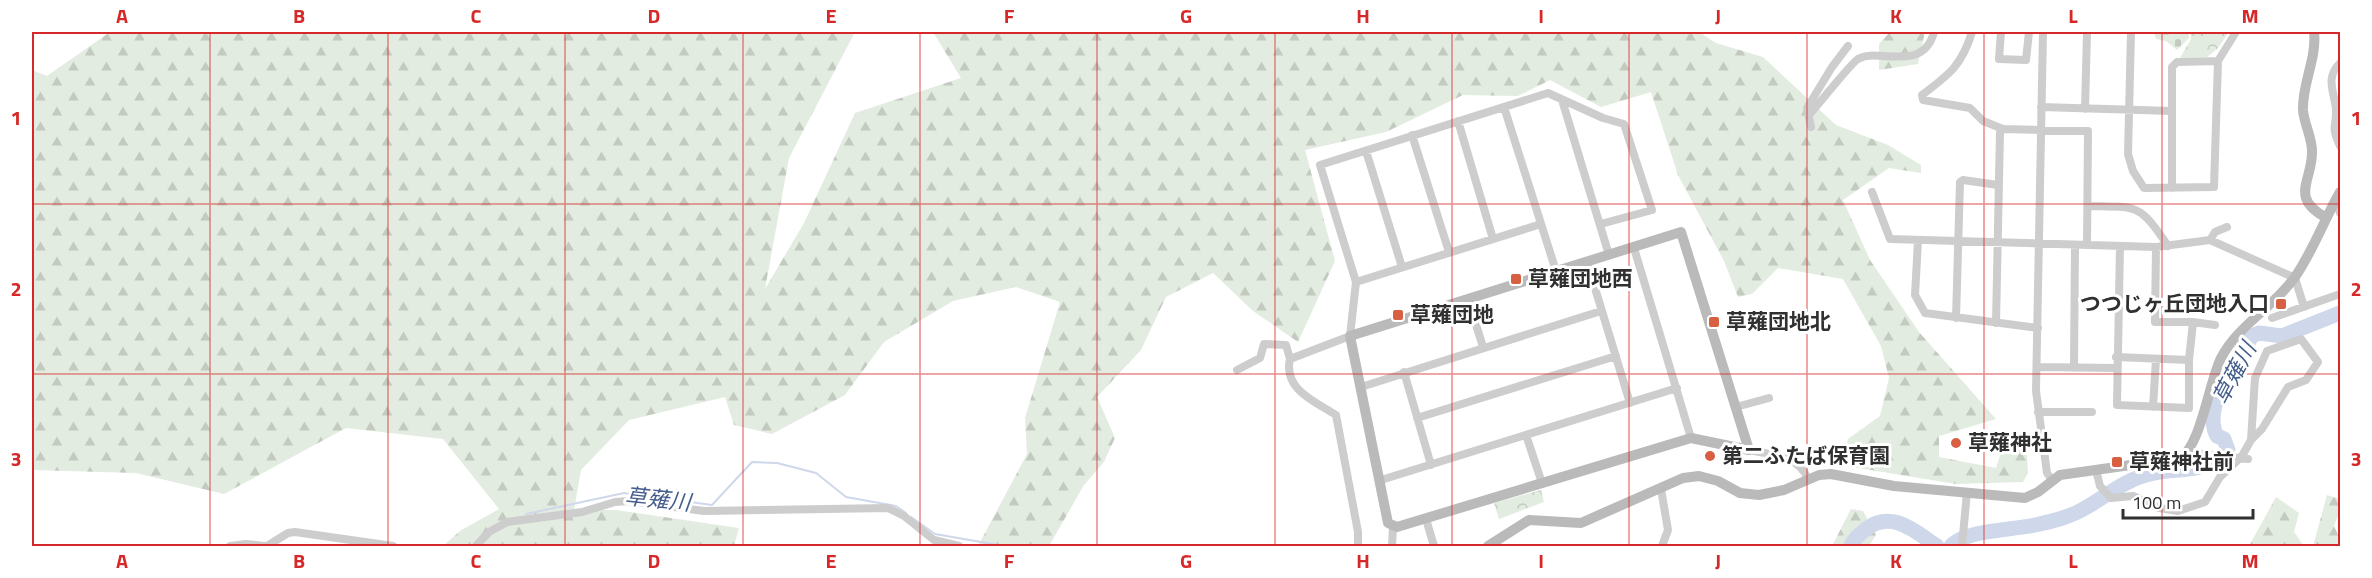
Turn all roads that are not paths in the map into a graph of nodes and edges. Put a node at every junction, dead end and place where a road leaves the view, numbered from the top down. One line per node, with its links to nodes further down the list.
1 (1934, 32): 19 (street)
2 (1972, 32): 22 (street)
3 (2001, 32): 4 (street)
4 (2029, 32)
5 (2043, 32): 15 (street)
6 (2087, 32): 16 (street)
7 (2130, 32): 17 (street)
8 (2236, 32): 11 (street)
9 (2314, 32): 32 (street)
10 (1848, 46): 19 (street)
11 (2218, 61): 18 (street); 28 (street)
12 (2340, 63): 25 (street)
13 (1562, 100): 14 (street); 34 (street); 34 (street)
14 (1504, 107): 20 (street); 33 (street)
15 (2041, 107): 16 (street); 23 (street)
16 (2085, 109): 17 (street)
17 (2129, 110): 18 (street); 28 (street)
18 (2172, 111): 28 (street)
19 (1809, 115): 21 (street)
20 (1458, 122): 24 (street); 36 (street)
21 (1811, 127)
22 (2004, 129): 23 (street); 27 (street)
23 (2041, 129): 31 (street); 41 (street)
24 (1412, 135): 26 (street); 48 (street)
25 (2340, 146)
26 (1366, 151): 51 (street); 54 (street)
27 (1998, 185): 39 (street); 40 (street)
28 (2172, 188)
29 (1872, 192): 38 (street)
30 (2339, 205): 32 (street)
31 (2088, 206): 43 (street); 45 (street)
32 (2325, 217): 53 (street)
33 (1541, 224): 36 (street); 52 (street)
34 (1600, 224): 49 (street)
35 (2227, 227): 37 (street)
36 (1493, 239): 48 (street)
37 (2210, 240): 45 (street); 53 (street)
38 (1918, 241): 39 (street); 59 (street)
39 (1957, 241): 40 (street); 59 (street)
40 (1998, 242): 41 (street); 62 (street)
41 (2039, 244): 42 (street); 64 (street)
42 (2075, 245): 43 (street); 73 (street)
43 (2087, 245): 44 (street)
44 (2120, 246): 46 (street); 68 (street)
45 (2168, 246): 46 (street)
46 (2156, 247): 61 (street)
47 (1634, 248): 49 (street); 78 (street); 81 (street)
48 (1449, 252): 51 (street)
49 (1609, 255): 50 (street)
50 (1587, 262): 52 (street); 58 (street)
51 (1402, 267): 54 (street)
52 (1556, 271): 56 (street)
53 (2295, 278): 57 (street); 90 (street)
54 (1356, 282): 65 (street)
55 (2340, 294): 57 (street)
56 (1468, 299): 65 (street); 66 (street)
57 (2304, 307): 60 (street)
58 (1601, 311): 66 (street); 67 (street)
59 (1956, 318): 62 (street)
60 (2271, 318)
61 (2193, 322): 63 (street); 71 (street)
62 (1996, 323): 64 (street)
63 (2215, 325)
64 (2038, 328): 72 (street)
65 (1350, 336): 69 (street); 77 (street)
66 (1483, 347): 76 (street)
67 (1616, 356): 80 (street); 85 (street)
68 (2116, 357): 70 (street); 74 (street)
69 (1290, 359): 75 (street); 107 (street)
70 (2156, 359): 71 (street); 82 (street)
71 (2189, 360): 82 (street)
72 (2037, 367): 73 (street); 83 (street)
73 (2074, 368): 74 (street)
74 (2116, 368): 82 (street)
75 (1237, 370)
76 (1404, 372): 77 (street); 85 (street)
77 (1361, 387): 95 (street)
78 (1677, 388): 80 (street); 87 (street)
79 (1769, 398): 81 (street)
80 (1630, 403): 86 (street)
81 (1736, 407): 89 (street)
82 (2153, 407)
83 (2038, 412): 84 (street); 96 (street)
84 (2092, 412)
85 (1417, 418): 92 (street)
86 (1526, 435): 92 (street); 97 (street)
87 (1691, 438): 89 (street); 97 (street)
88 (2251, 440): 88 (street); 91 (street)
89 (1749, 450): 94 (street)
90 (2188, 452): 91 (street); 93 (street)
91 (2245, 457): 93 (street)
92 (1431, 465): 95 (street)
93 (2096, 470): 96 (street)
94 (1809, 479): 98 (street); 99 (street)
95 (1381, 480): 101 (street)
96 (2052, 480): 99 (street)
97 (1542, 483): 100 (street)
98 (1661, 489): 110 (street); 111 (street)
99 (1967, 492): 112 (street)
100 (1426, 519): 101 (street); 109 (street)
101 (1393, 527): 108 (street)
102 (230, 546): 103 (street)
103 (266, 546): 104 (street)
104 (393, 546)
105 (476, 546): 106 (street)
106 (959, 546)
107 (1358, 546)
108 (1392, 546)
109 (1434, 546)
110 (1488, 546)
111 (1662, 546)
112 (1962, 546)

